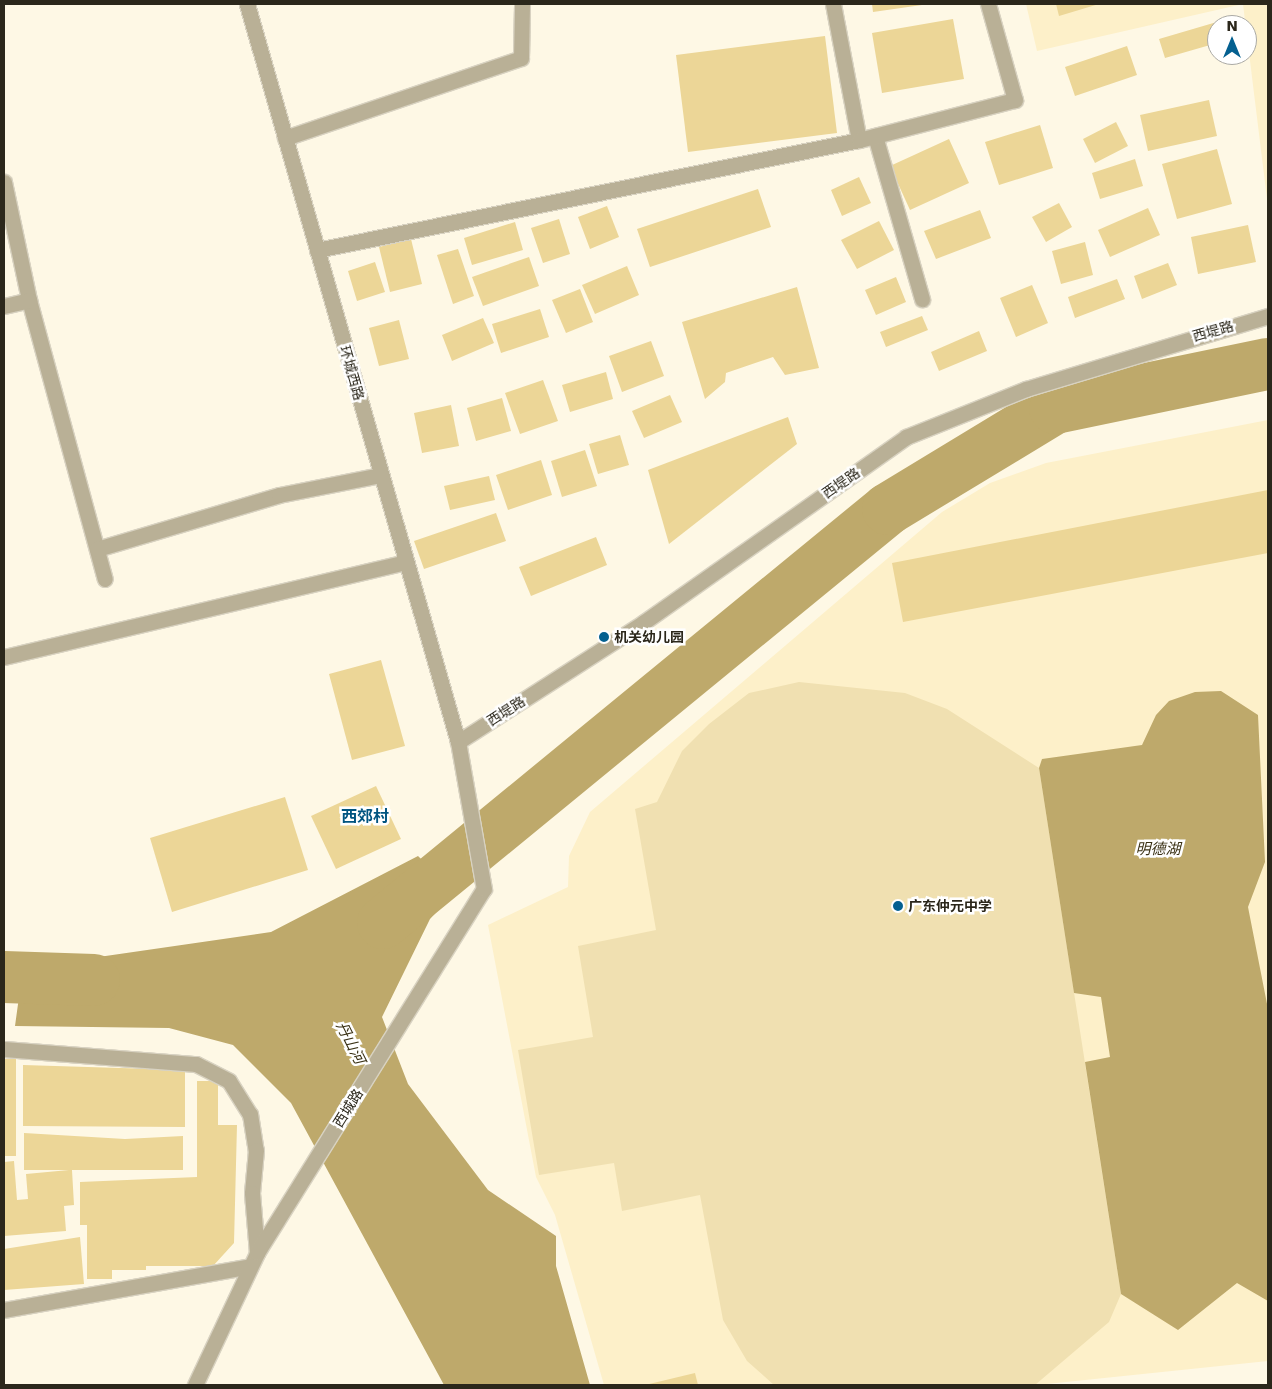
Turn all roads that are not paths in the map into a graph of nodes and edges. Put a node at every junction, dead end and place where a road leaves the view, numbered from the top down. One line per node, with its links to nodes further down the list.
1 (247, 4): 6 (street, 环城西路)
2 (522, 4): 6 (street)
3 (833, 4): 7 (street)
4 (988, 4): 5 (street)
5 (875, 136): 7 (street); 10 (street)
6 (285, 138): 9 (street, 环城西路)
7 (859, 140): 9 (street)
8 (4, 182): 11 (street)
9 (317, 250): 14 (street, 环城西路)
10 (922, 299)
11 (29, 300): 12 (street); 15 (street)
12 (4, 306)
13 (1268, 316): 19 (street, 西堤路)
14 (381, 475): 15 (street); 16 (street, 环城西路)
15 (97, 549): 17 (street)
16 (406, 562): 18 (street); 19 (street, 环城西路)
17 (105, 579)
18 (4, 657)
19 (458, 742): 21 (street, 西城路)
20 (4, 1049): 21 (street)
21 (254, 1260): 22 (street); 23 (street, 西城路)
22 (4, 1310)
23 (195, 1385)

